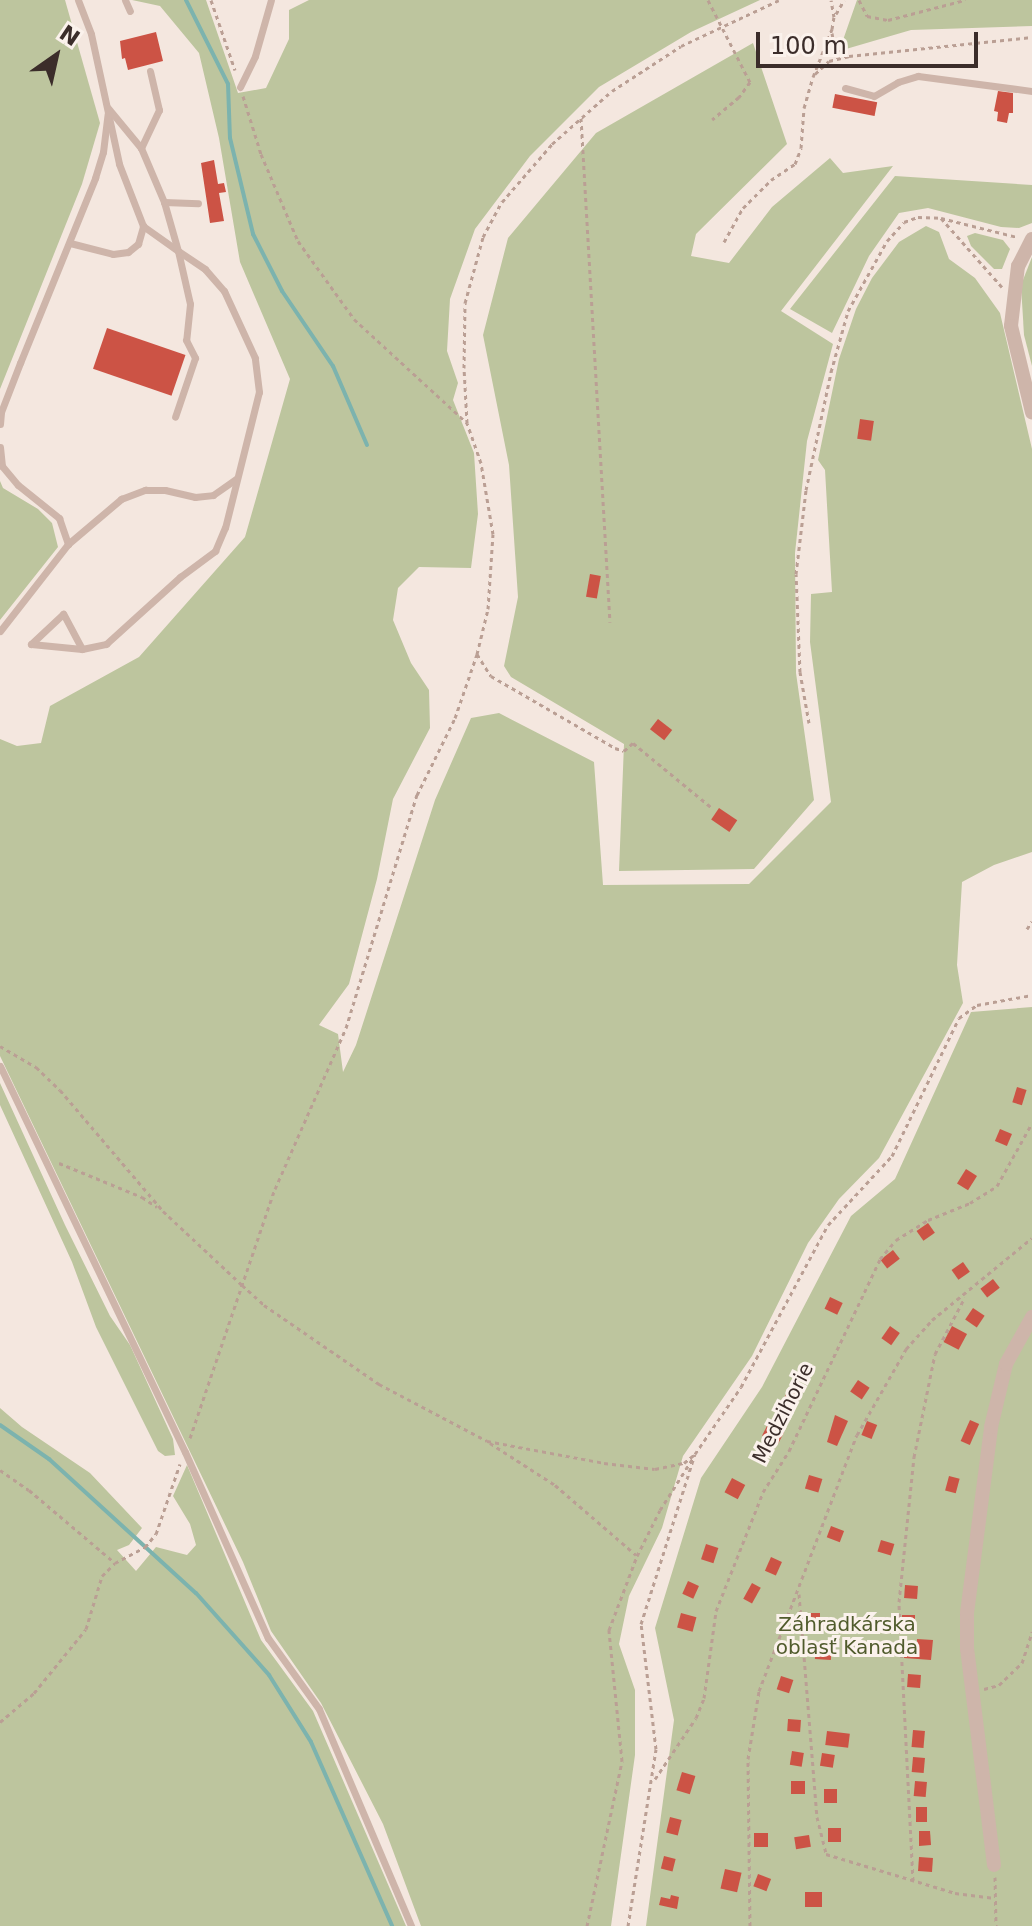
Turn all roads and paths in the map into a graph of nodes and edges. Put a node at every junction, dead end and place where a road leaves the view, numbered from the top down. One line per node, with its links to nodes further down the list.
1 (78, 0): 22 (lane)
2 (125, 0): 11 (lane)
3 (211, 0): 19 (path)
4 (271, 0): 19 (lane)
5 (708, 0): 13 (path)
6 (779, 0): 13 (path)
7 (831, 0): 12 (path)
8 (844, 0): 12 (path)
9 (859, 0): 10 (path)
10 (965, 0)
11 (130, 11)
12 (834, 17): 14 (path)
13 (724, 28): 23 (path); 24 (path)
14 (832, 29): 16 (path); 18 (path)
15 (1032, 37): 16 (path)
16 (849, 56): 18 (path)
17 (150, 71): 25 (lane)
18 (813, 77): 31 (path)
19 (240, 87): 37 (path)
20 (845, 88): 21 (lane)
21 (1032, 91)
22 (108, 108): 25 (lane); 29 (lane); 32 (lane)
23 (581, 118): 37 (path); 42 (path)
24 (712, 120)
25 (141, 148): 26 (lane)
26 (164, 202): 27 (lane); 33 (lane)
27 (198, 203)
28 (941, 218): 30 (path); 34 (path); 46 (path)
29 (143, 226): 32 (lane); 33 (lane)
30 (1031, 240): 34 (street)
31 (724, 242)
32 (70, 243): 38 (lane)
33 (178, 251): 36 (lane); 40 (lane)
34 (1012, 298): 35 (street)
35 (1032, 412)
36 (175, 417)
37 (467, 423): 45 (path)
38 (0, 424)
39 (0, 447): 41 (lane)
40 (239, 477): 41 (lane); 44 (lane)
41 (68, 544): 43 (lane)
42 (610, 622)
43 (0, 631)
44 (82, 649): 44 (lane)
45 (477, 654): 47 (path); 57 (path)
46 (809, 723)
47 (712, 808)
48 (1032, 921): 49 (path)
49 (1027, 929)
50 (1032, 995): 62 (path)
51 (0, 1046): 55 (path)
52 (0, 1066): 54 (lane)
53 (1032, 1123): 70 (path, Medzihorie)
54 (44, 1158): 55 (path); 61 (lane)
55 (163, 1211): 57 (path)
56 (1032, 1238): 58 (path)
57 (242, 1285): 60 (path); 61 (path)
58 (967, 1294): 66 (path); 72 (path)
59 (1032, 1317): 68 (street)
60 (487, 1441): 62 (path); 64 (path)
61 (185, 1452): 65 (path); 74 (lane)
62 (695, 1454): 64 (path); 70 (path)
63 (0, 1470): 65 (path)
64 (637, 1556): 75 (path)
65 (115, 1563): 69 (path)
66 (799, 1594): 72 (path); 77 (path)
67 (1032, 1632): 68 (path)
68 (972, 1691): 71 (street)
69 (0, 1722)
70 (654, 1781): 76 (path)
71 (994, 1865): 73 (path)
72 (913, 1881): 73 (path)
73 (995, 1898): 78 (path)
74 (411, 1926)
75 (587, 1926)
76 (628, 1926)
77 (750, 1926)
78 (996, 1926)

